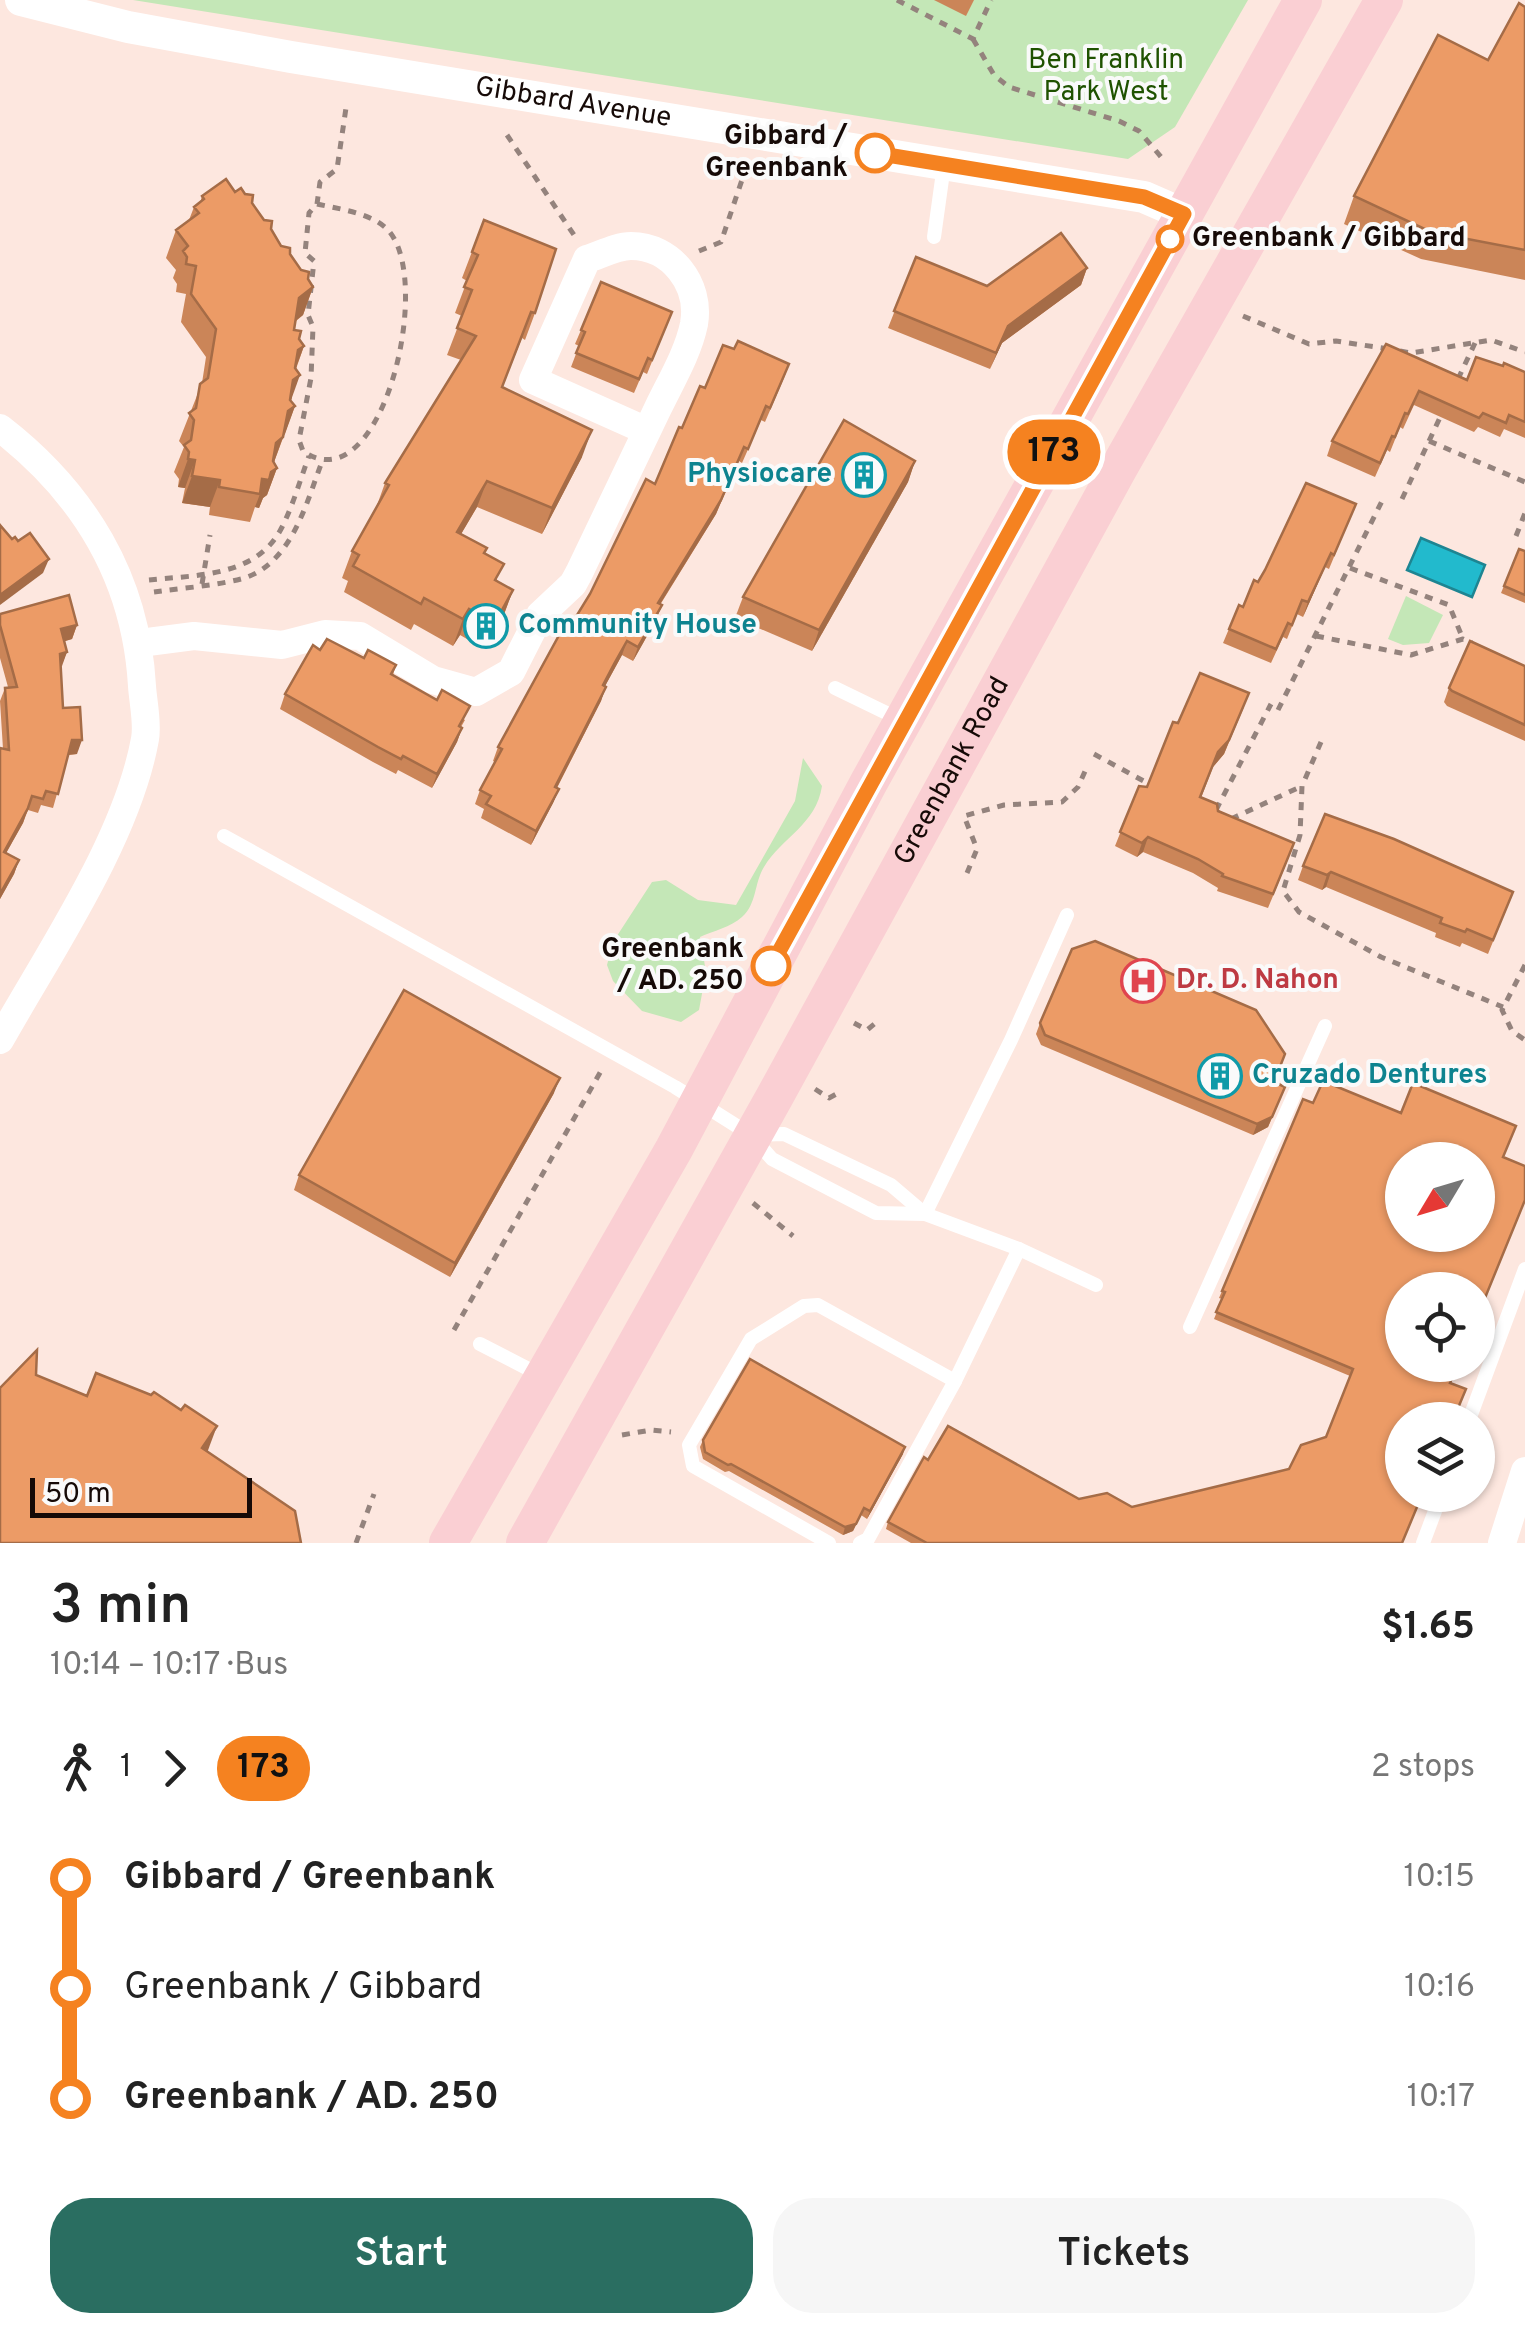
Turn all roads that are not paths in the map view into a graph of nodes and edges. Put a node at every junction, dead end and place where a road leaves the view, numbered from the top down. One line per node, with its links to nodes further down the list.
1 (21, 0): 4 (street, Gibbard Avenue)
2 (1303, 0): 5 (main road)
3 (1384, 0): 10 (main road, Greenbank Road)
4 (944, 164): 5 (street, Gibbard Avenue); 6 (lane)
5 (1184, 214): 9 (main road)
6 (934, 238)
7 (0, 428): 11 (street)
8 (648, 431): 8 (street); 11 (street)
9 (1057, 447): 10 (main road); 13 (main road)
10 (1117, 471): 19 (main road, Greenbank Road)
11 (140, 643): 17 (street)
12 (835, 688): 13 (lane)
13 (903, 721): 18 (main road)
14 (224, 836): 18 (lane)
15 (1066, 915): 20 (lane)
16 (1325, 1026): 24 (lane)
17 (0, 1040)
18 (700, 1102): 19 (lane); 26 (main road)
19 (751, 1135): 20 (lane); 20 (lane); 33 (main road, Greenbank Road)
20 (925, 1214): 21 (lane)
21 (1019, 1249): 23 (lane); 27 (lane)
22 (1525, 1269): 28 (lane)
23 (1096, 1285)
24 (1190, 1327)
25 (480, 1344): 26 (lane)
26 (542, 1377): 32 (main road)
27 (955, 1382): 31 (lane); 34 (lane)
28 (1476, 1402)
29 (1525, 1471): 36 (street)
30 (1435, 1512): 35 (lane)
31 (868, 1542)
32 (448, 1543)
33 (525, 1543)
34 (828, 1543)
35 (1423, 1543)
36 (1502, 1543)

